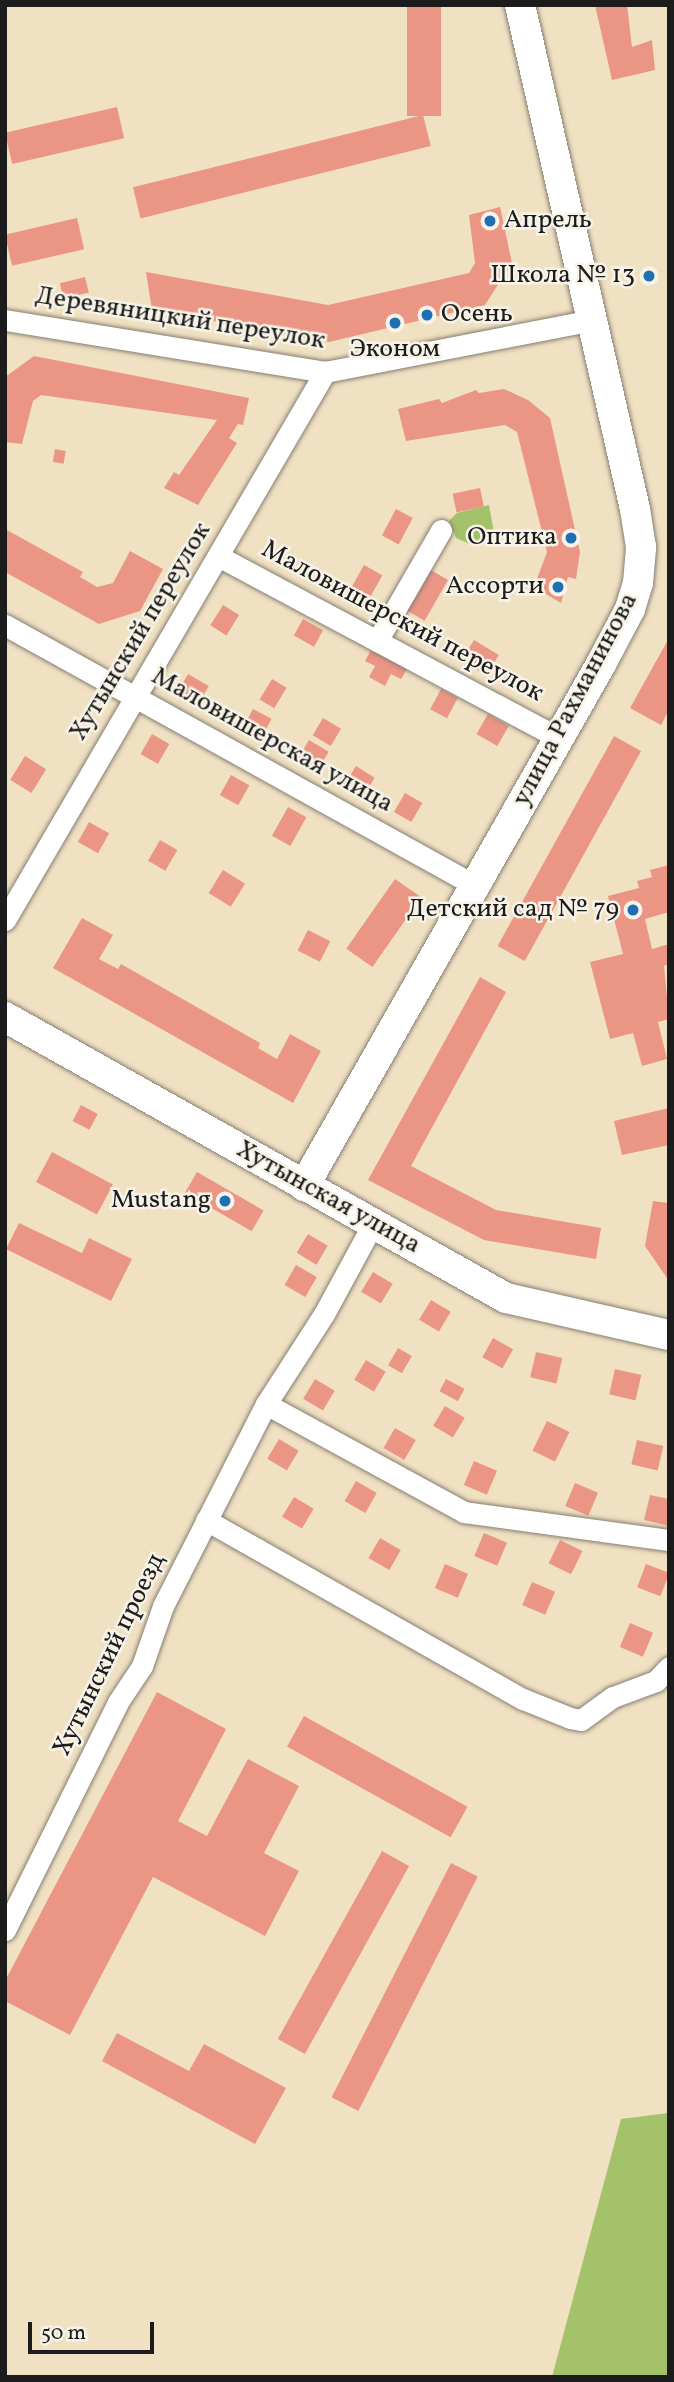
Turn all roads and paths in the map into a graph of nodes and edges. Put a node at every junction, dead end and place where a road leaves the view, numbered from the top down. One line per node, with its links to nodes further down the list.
1 (520, 5): 3 (street, улица Рахманинова)
2 (5, 320): 4 (street, Деревяницкий переулок)
3 (592, 320): 4 (street, Деревяницкий переулок); 10 (street, улица Рахманинова)
4 (325, 372): 6 (street, Хутынский переулок)
5 (441, 530): 8 (street)
6 (218, 556): 8 (street, Маловишерский переулок); 9 (street, Хутынский переулок)
7 (5, 625): 9 (street, Маловишерская улица)
8 (377, 642): 10 (street, Маловишерский переулок)
9 (135, 697): 11 (street, Маловишерская улица); 12 (street, Хутынский переулок)
10 (559, 738): 11 (street, улица Рахманинова)
11 (474, 885): 14 (street, улица Рахманинова)
12 (5, 920)
13 (5, 1017): 14 (street, Хутынская улица)
14 (304, 1186): 15 (street, Хутынская улица)
15 (374, 1222): 16 (street, Хутынская улица); 17 (street, Хутынский проезд)
16 (669, 1335)
17 (266, 1404): 18 (street, Хутынский проезд); 19 (street)
18 (206, 1520): 20 (street); 21 (street, Хутынский проезд)
19 (669, 1540)
20 (669, 1667)
21 (5, 1930)

